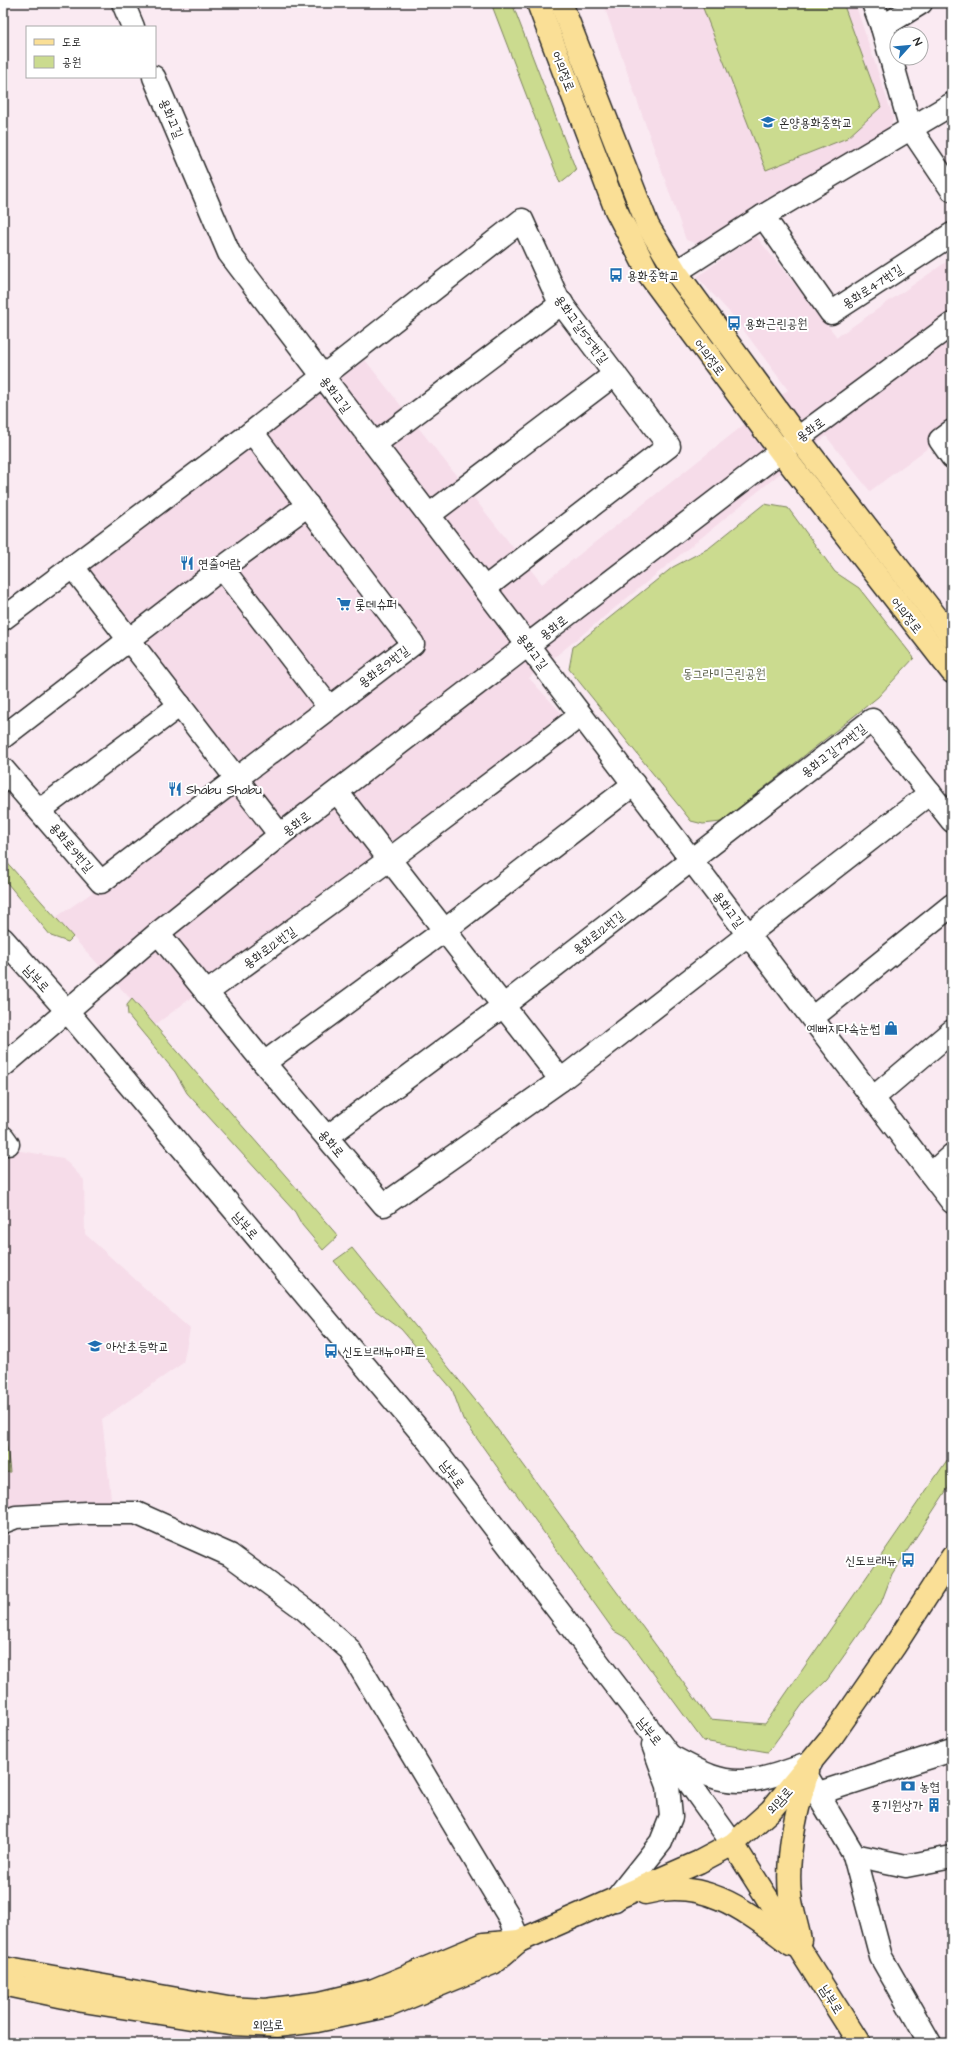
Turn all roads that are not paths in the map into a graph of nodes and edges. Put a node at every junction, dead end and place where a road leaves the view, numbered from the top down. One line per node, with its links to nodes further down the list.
1 (123, 3): 6 (street)
2 (538, 3): 23 (main road, 어의정로)
3 (561, 3): 14 (main road, 어의정로)
4 (872, 3): 7 (street)
5 (921, 3): 7 (street)
6 (133, 26)
7 (882, 27): 10 (street)
8 (154, 78): 18 (street, 용화고길)
9 (952, 104): 10 (street)
10 (911, 129): 11 (street); 12 (street)
11 (952, 190)
12 (763, 216): 13 (street, 용화로47번길); 14 (street)
13 (952, 234)
14 (676, 272): 21 (main road, 어의정로)
15 (562, 303): 17 (street, 용화고길55번길); 18 (street, 용화고길55번길); 22 (street)
16 (952, 324): 21 (street, 용화로)
17 (615, 374): 26 (street); 29 (street, 용화고길55번길)
18 (322, 375): 20 (street); 22 (street, 용화고길)
19 (952, 431): 24 (street)
20 (252, 432): 25 (street, 용화로9번길); 27 (street)
21 (798, 438): 23 (street, 용화로); 31 (main road, 어의정로)
22 (375, 444): 26 (street, 용화고길)
23 (780, 452): 33 (street, 용화로); 34 (main road, 어의정로)
24 (952, 457)
25 (308, 505): 28 (street); 36 (street, 용화로9번길)
26 (429, 515): 29 (street, 용화고길)
27 (72, 566): 30 (street); 32 (street)
28 (222, 568): 32 (street); 36 (street)
29 (485, 588): 33 (street, 용화고길)
30 (3, 619)
31 (952, 637)
32 (129, 639): 35 (street); 38 (street)
33 (529, 646): 37 (street, 용화고길); 42 (street, 용화로)
34 (952, 672)
35 (180, 705): 40 (street); 44 (street, 용화로9번길)
36 (329, 707): 40 (street, 용화로9번길)
37 (581, 715): 41 (street, 용화고길); 47 (street, 용화로12번길)
38 (3, 737)
39 (3, 769): 44 (street, 용화로9번길)
40 (237, 777): 44 (street, 용화로9번길); 46 (street)
41 (634, 784): 48 (street, 용화고길); 50 (street)
42 (337, 792): 46 (street, 용화로); 47 (street)
43 (930, 793): 45 (street, 용화고길79번길); 48 (street, 용화고길79번길); 52 (street)
44 (40, 810)
45 (952, 821)
46 (280, 835): 51 (street, 용화로)
47 (390, 858): 50 (street); 54 (street, 용화로12번길)
48 (692, 859): 52 (street, 용화고길); 55 (street, 용화로12번길)
49 (952, 905): 57 (street)
50 (445, 930): 55 (street); 59 (street)
51 (158, 933): 54 (street, 용화로); 56 (street, 용화로)
52 (749, 935): 57 (street, 용화고길); 61 (street)
53 (3, 939): 56 (street, 남부로)
54 (206, 993): 59 (street, 용화로)
55 (503, 1006): 61 (street); 63 (street, 용화로12번길)
56 (67, 1011): 60 (street, 용화로); 69 (street, 남부로)
57 (812, 1018): 62 (street, 용화고길)
58 (952, 1031): 62 (street)
59 (264, 1063): 63 (street, 용화로)
60 (3, 1066)
61 (561, 1080): 63 (street, 용화로)
62 (872, 1098): 65 (street, 용화고길)
63 (327, 1137)
64 (952, 1155): 65 (street)
65 (931, 1174): 66 (street, 용화고길)
66 (952, 1202)
67 (3, 1522): 78 (street)
68 (952, 1557): 72 (main road, 외암로)
69 (644, 1724): 71 (street, 남부로); 77 (street)
70 (952, 1750): 73 (street)
71 (670, 1756): 72 (street); 74 (street, 남부로)
72 (809, 1769): 73 (street); 74 (main road, 외암로); 79 (main road)
73 (819, 1794): 75 (street)
74 (733, 1844): 77 (main road, 외암로); 79 (main road, 남부로)
75 (854, 1855): 76 (street); 83 (street)
76 (952, 1858)
77 (614, 1900): 78 (main road, 외암로); 79 (main road)
78 (519, 1941): 80 (main road, 외암로); 81 (main road, 외암로)
79 (803, 1953): 82 (main road, 남부로)
80 (3, 1968)
81 (3, 1984)
82 (859, 2043)
83 (930, 2043)

